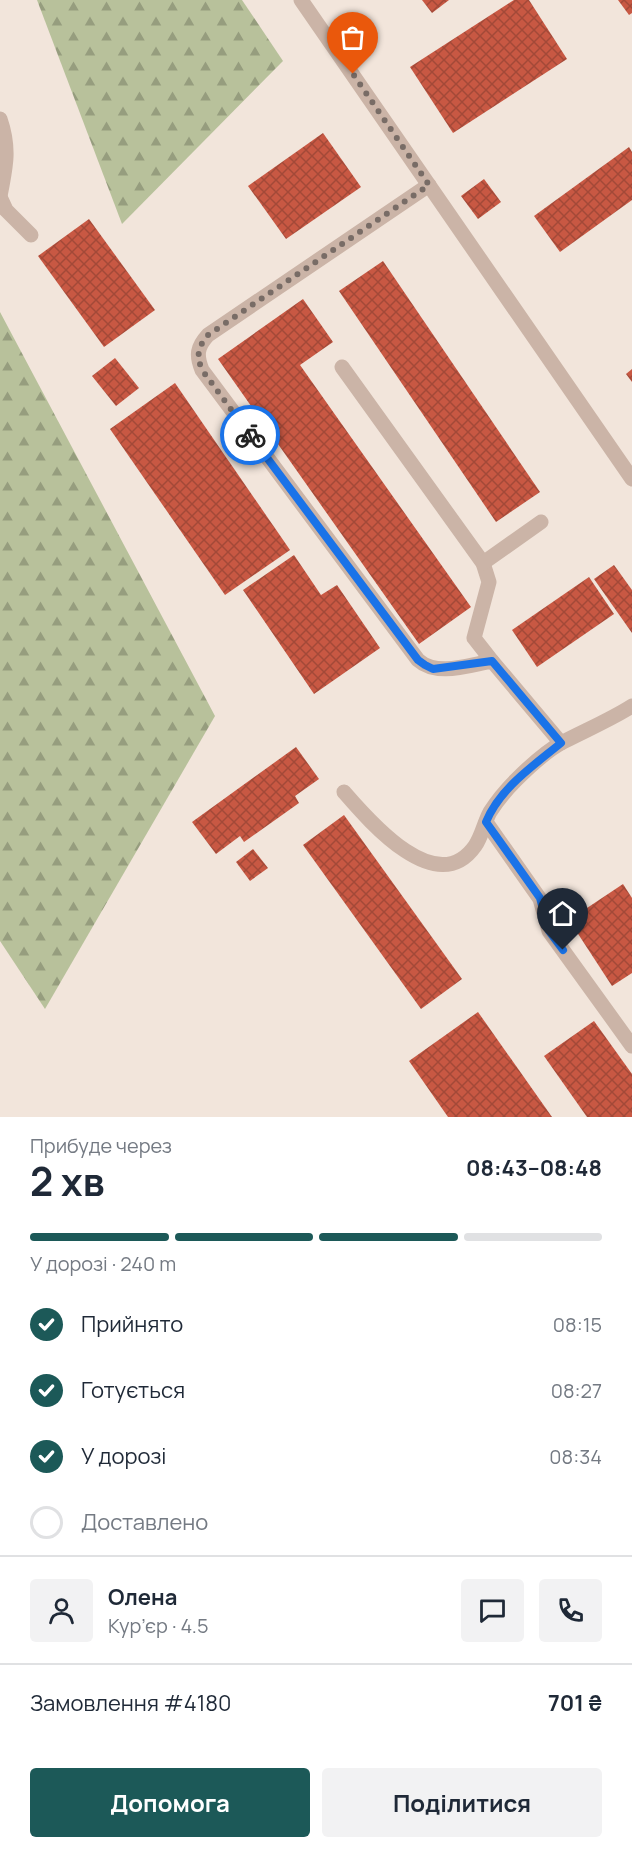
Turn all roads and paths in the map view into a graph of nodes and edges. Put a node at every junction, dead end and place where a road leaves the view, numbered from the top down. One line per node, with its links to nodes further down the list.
1 (301, 0): 3 (lane)
2 (0, 118): 4 (lane)
3 (429, 185): 7 (lane); 10 (lane)
4 (0, 197): 5 (lane)
5 (31, 235)
6 (342, 367): 9 (lane)
7 (632, 479)
8 (541, 522): 9 (lane)
9 (483, 563): 10 (lane)
10 (492, 661): 12 (lane)
11 (632, 706): 12 (lane)
12 (561, 743): 14 (lane)
13 (344, 792): 14 (lane)
14 (486, 822): 15 (lane)
15 (632, 1046)

